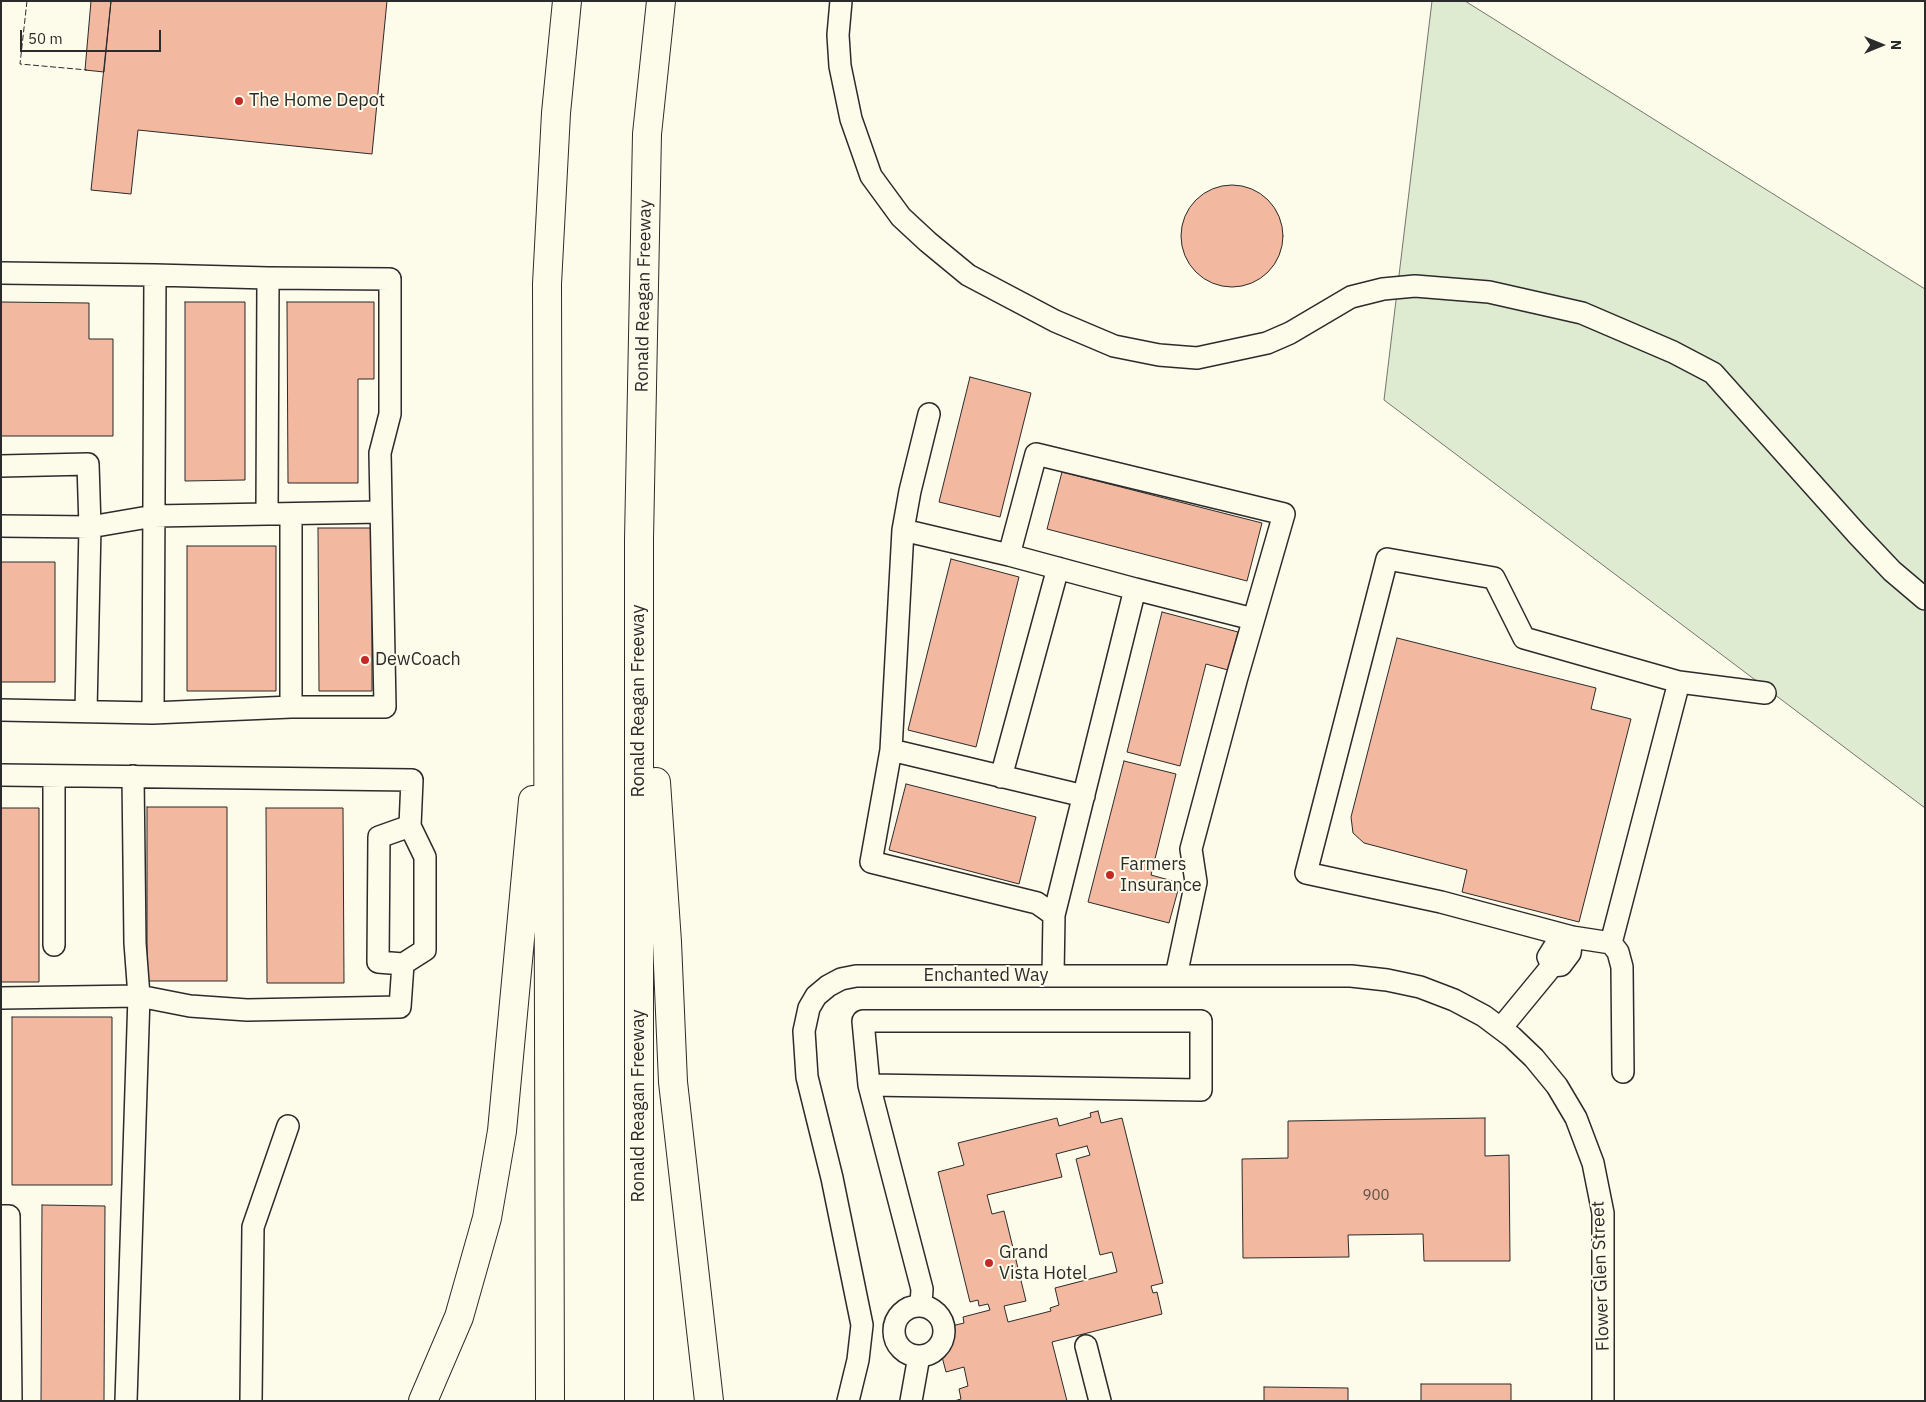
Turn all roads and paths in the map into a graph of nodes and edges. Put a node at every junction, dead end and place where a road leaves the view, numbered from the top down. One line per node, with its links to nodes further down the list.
1 (567, 1): 21 (highway)
2 (661, 1): 16 (highway, Ronald Reagan Freeway)
3 (841, 1): 20 (street)
4 (1, 273): 5 (street)
5 (155, 275): 6 (street); 12 (street)
6 (268, 278): 9 (street); 10 (street)
7 (929, 414): 15 (street)
8 (1, 466): 14 (street)
9 (381, 512): 11 (street); 25 (street)
10 (267, 514): 11 (street); 12 (street)
11 (291, 514): 25 (street)
12 (154, 516): 14 (street); 28 (street)
13 (1, 526): 14 (street)
14 (90, 528): 27 (street)
15 (903, 530): 17 (street); 29 (street)
16 (639, 539): 61 (highway, Ronald Reagan Freeway); 62 (highway)
17 (1009, 555): 18 (street); 22 (street)
18 (1058, 568): 19 (street); 33 (street)
19 (1135, 588): 22 (street); 34 (street)
20 (1925, 599)
21 (549, 609): 59 (highway); 60 (highway)
22 (1253, 619): 42 (street)
23 (1678, 682): 24 (street); 37 (street); 38 (street)
24 (1766, 693)
25 (292, 707): 28 (street)
26 (1, 710): 27 (street)
27 (86, 711): 28 (street)
28 (153, 713)
29 (891, 750): 33 (street); 36 (street)
30 (1, 775): 31 (street)
31 (54, 776): 32 (street); 39 (street)
32 (133, 776): 35 (street); 43 (street)
33 (1001, 777): 34 (street)
34 (1084, 796): 36 (street)
35 (410, 826): 40 (street); 40 (street)
36 (1054, 915): 41 (street)
37 (1572, 937): 38 (street); 45 (street)
38 (1611, 944): 46 (street)
39 (54, 945)
40 (402, 964): 43 (street)
41 (1053, 976): 42 (street, Enchanted Way); 52 (street, Enchanted Way)
42 (1176, 976): 45 (street, Enchanted Way)
43 (140, 996): 44 (street); 57 (street)
44 (1, 998)
45 (1500, 1028): 47 (street, Enchanted Way)
46 (1623, 1072)
47 (1546, 1073): 66 (street, Flower Glen Street)
48 (869, 1085): 48 (street); 51 (street)
49 (288, 1126): 58 (street)
50 (1, 1216): 56 (street)
51 (921, 1305): 53 (street); 55 (street)
52 (862, 1325): 53 (street); 63 (street, Enchanted Way)
53 (894, 1330): 55 (street)
54 (1086, 1346): 65 (street)
55 (919, 1356): 64 (street)
56 (11, 1401)
57 (126, 1401)
58 (250, 1401)
59 (423, 1401)
60 (550, 1401)
61 (639, 1401)
62 (709, 1401)
63 (848, 1401)
64 (911, 1401)
65 (1100, 1401)
66 (1603, 1401)

